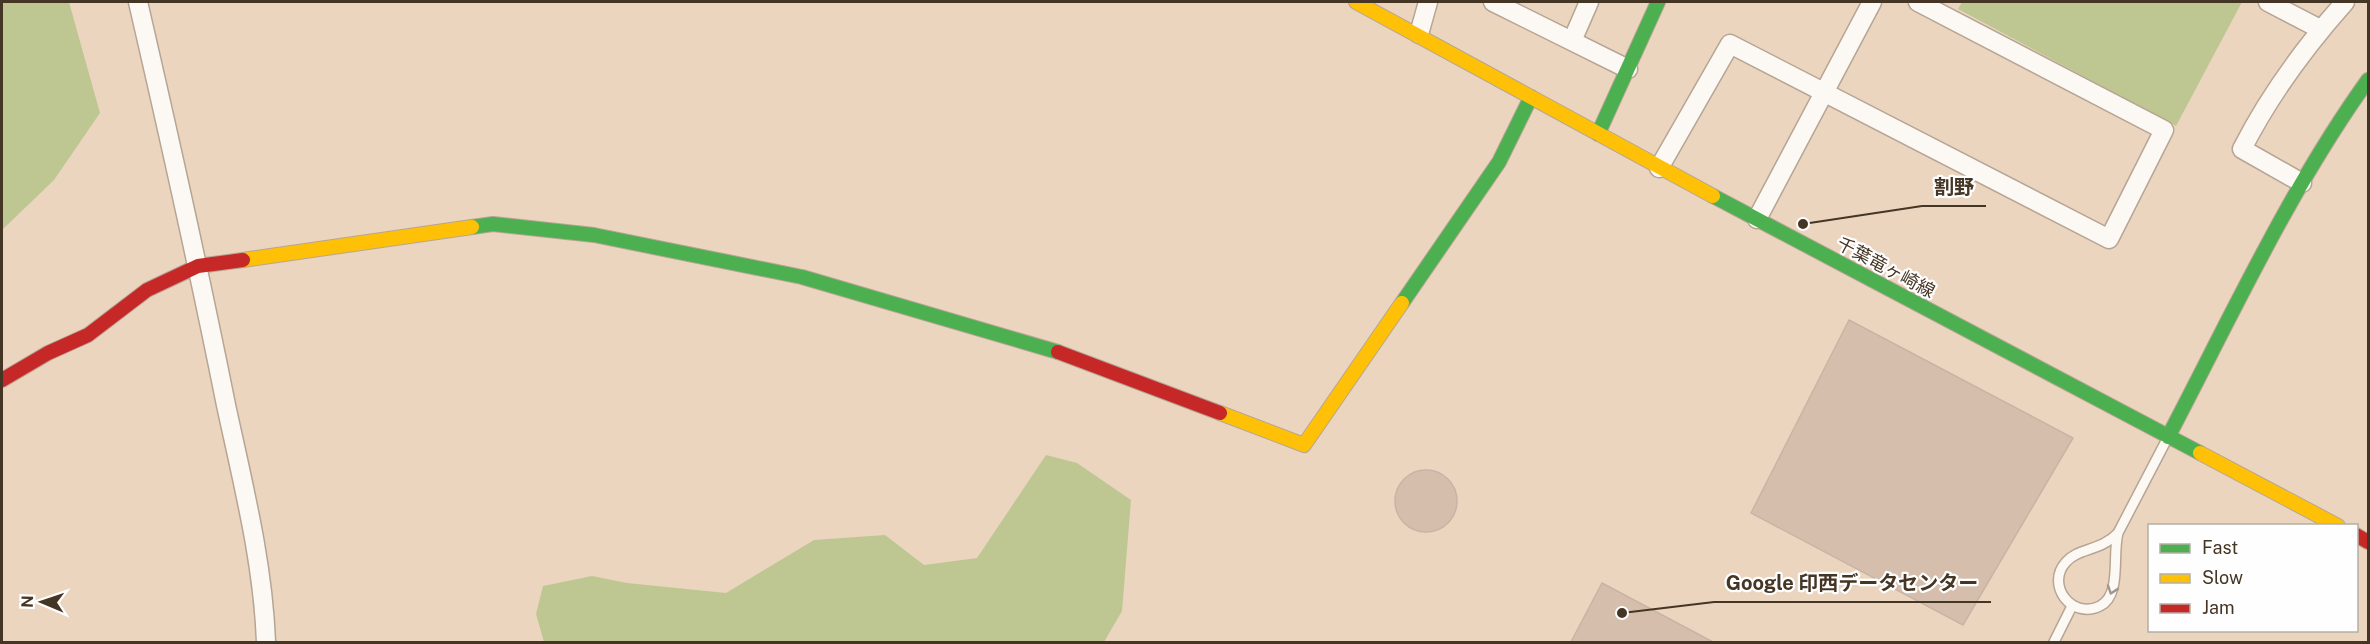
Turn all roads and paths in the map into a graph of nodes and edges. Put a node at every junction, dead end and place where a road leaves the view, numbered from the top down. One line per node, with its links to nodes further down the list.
1 (138, 2): 22 (street)
2 (1356, 2): 12 (street, 千葉竜ヶ崎線)
3 (1428, 2): 12 (street)
4 (1493, 2): 13 (street)
5 (1590, 2): 13 (street)
6 (1658, 2): 14 (street)
7 (1872, 2): 16 (street)
8 (1918, 2): 16 (street)
9 (2268, 2): 11 (street)
10 (2345, 2): 11 (street)
11 (2320, 29): 20 (street)
12 (1419, 34): 17 (street, 千葉竜ヶ崎線)
13 (1572, 41): 14 (street)
14 (1628, 69): 18 (street)
15 (2368, 80): 20 (street)
16 (1823, 92): 19 (street); 21 (street)
17 (1531, 97): 18 (street, 千葉竜ヶ崎線); 22 (street)
18 (1598, 134): 19 (street, 千葉竜ヶ崎線)
19 (1659, 168): 21 (street, 千葉竜ヶ崎線)
20 (2302, 183): 24 (street)
21 (1756, 219): 24 (street, 千葉竜ヶ崎線)
22 (198, 266): 23 (street); 28 (street)
23 (2, 380)
24 (2168, 437): 25 (street, 千葉竜ヶ崎線); 26 (lane)
25 (2336, 524)
26 (2118, 533): 27 (lane, one-way to 27); 27 (lane)
27 (2072, 606): 29 (lane)
28 (266, 642)
29 (2054, 642)

